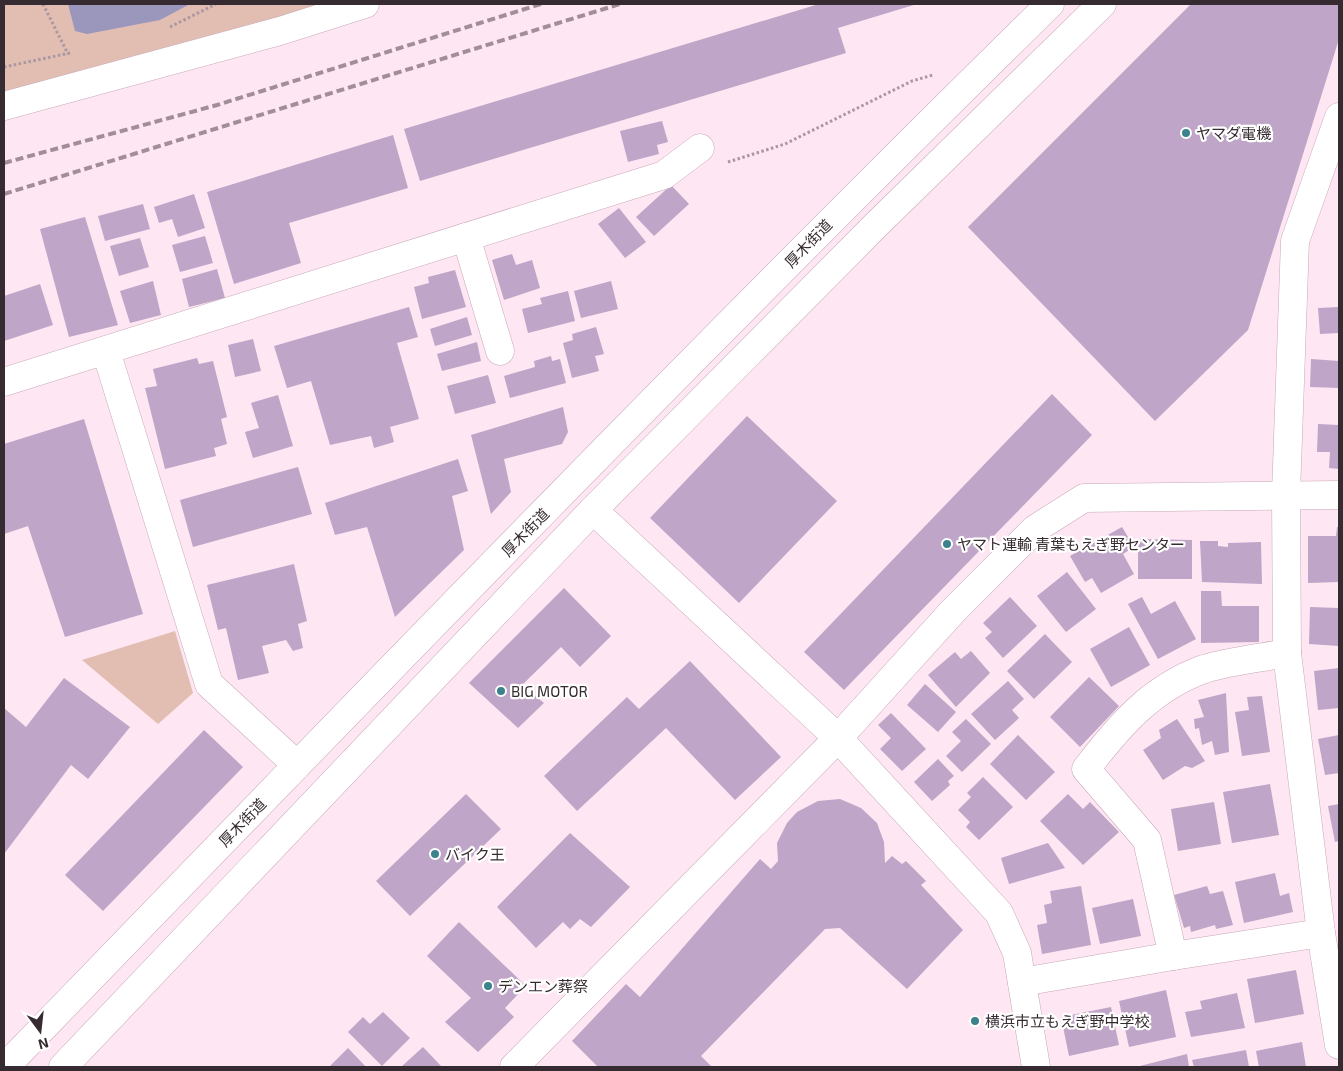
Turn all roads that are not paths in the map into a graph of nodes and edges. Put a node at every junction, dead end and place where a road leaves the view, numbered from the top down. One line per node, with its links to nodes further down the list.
1 (365, 4): 4 (main road)
2 (1050, 4): 16 (main road, 厚木街道)
3 (1102, 4): 13 (main road)
4 (4, 106)
5 (1339, 117): 11 (main road)
6 (700, 148): 7 (main road)
7 (466, 238): 8 (main road); 9 (main road)
8 (106, 350): 10 (main road); 16 (main road)
9 (500, 351)
10 (4, 382)
11 (1286, 494): 12 (main road); 14 (main road); 15 (main road)
12 (1339, 495)
13 (593, 510): 15 (main road); 22 (main road)
14 (1286, 653): 17 (main road); 18 (main road)
15 (838, 738): 19 (main road); 23 (main road)
16 (298, 765): 21 (main road, 厚木街道)
17 (1321, 933): 18 (main road); 20 (main road)
18 (1173, 956): 19 (main road)
19 (1022, 982): 24 (main road)
20 (1339, 1045)
21 (5, 1067)
22 (63, 1067)
23 (514, 1067)
24 (1036, 1067)

